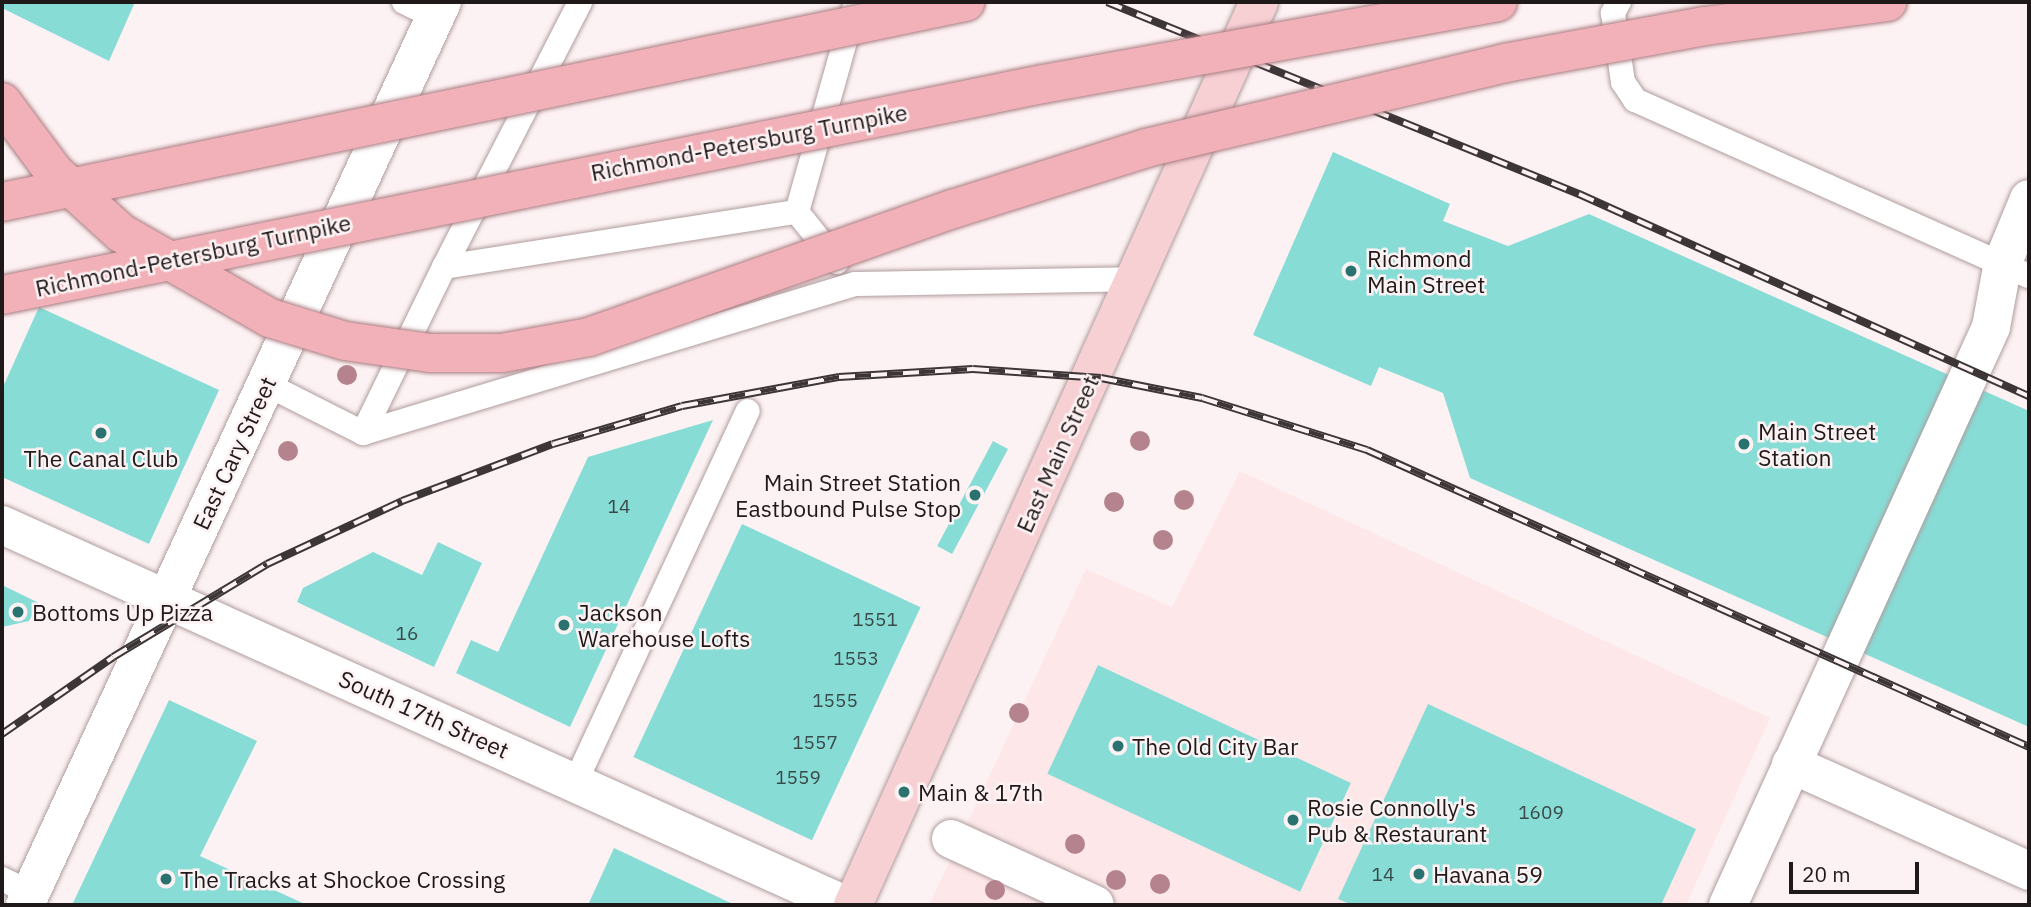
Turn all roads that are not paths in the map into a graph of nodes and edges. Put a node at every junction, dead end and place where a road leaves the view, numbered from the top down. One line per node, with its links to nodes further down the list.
1 (580, 2): 13 (lane)
2 (856, 2): 12 (lane)
3 (965, 2): 11 (highway, bridge)
4 (1259, 2): 15 (main road, East Main Street)
5 (1498, 2): 17 (highway, Richmond-Petersburg Turnpike, bridge)
6 (1619, 2): 14 (lane)
7 (1887, 2): 9 (highway, bridge)
8 (427, 7): 18 (street, East Cary Street)
9 (2, 102)
10 (2029, 199): 14 (street)
11 (2, 202)
12 (797, 212): 13 (lane); 16 (lane)
13 (444, 267): 20 (lane)
14 (2016, 269): 23 (street)
15 (1134, 279): 16 (lane); 29 (main road, East Main Street)
16 (855, 284): 20 (lane)
17 (2, 295)
18 (265, 384): 20 (lane); 22 (street, East Cary Street)
19 (748, 411): 24 (lane)
20 (363, 433)
21 (2, 525): 22 (street, South 17th Street)
22 (165, 603): 24 (street, South 17th Street); 27 (street, East Cary Street)
23 (1791, 764): 26 (street); 31 (street)
24 (575, 783): 28 (street, South 17th Street)
25 (951, 839): 30 (street)
26 (2029, 871)
27 (19, 892)
28 (845, 905)
29 (853, 905)
30 (1095, 905)
31 (1728, 905)

